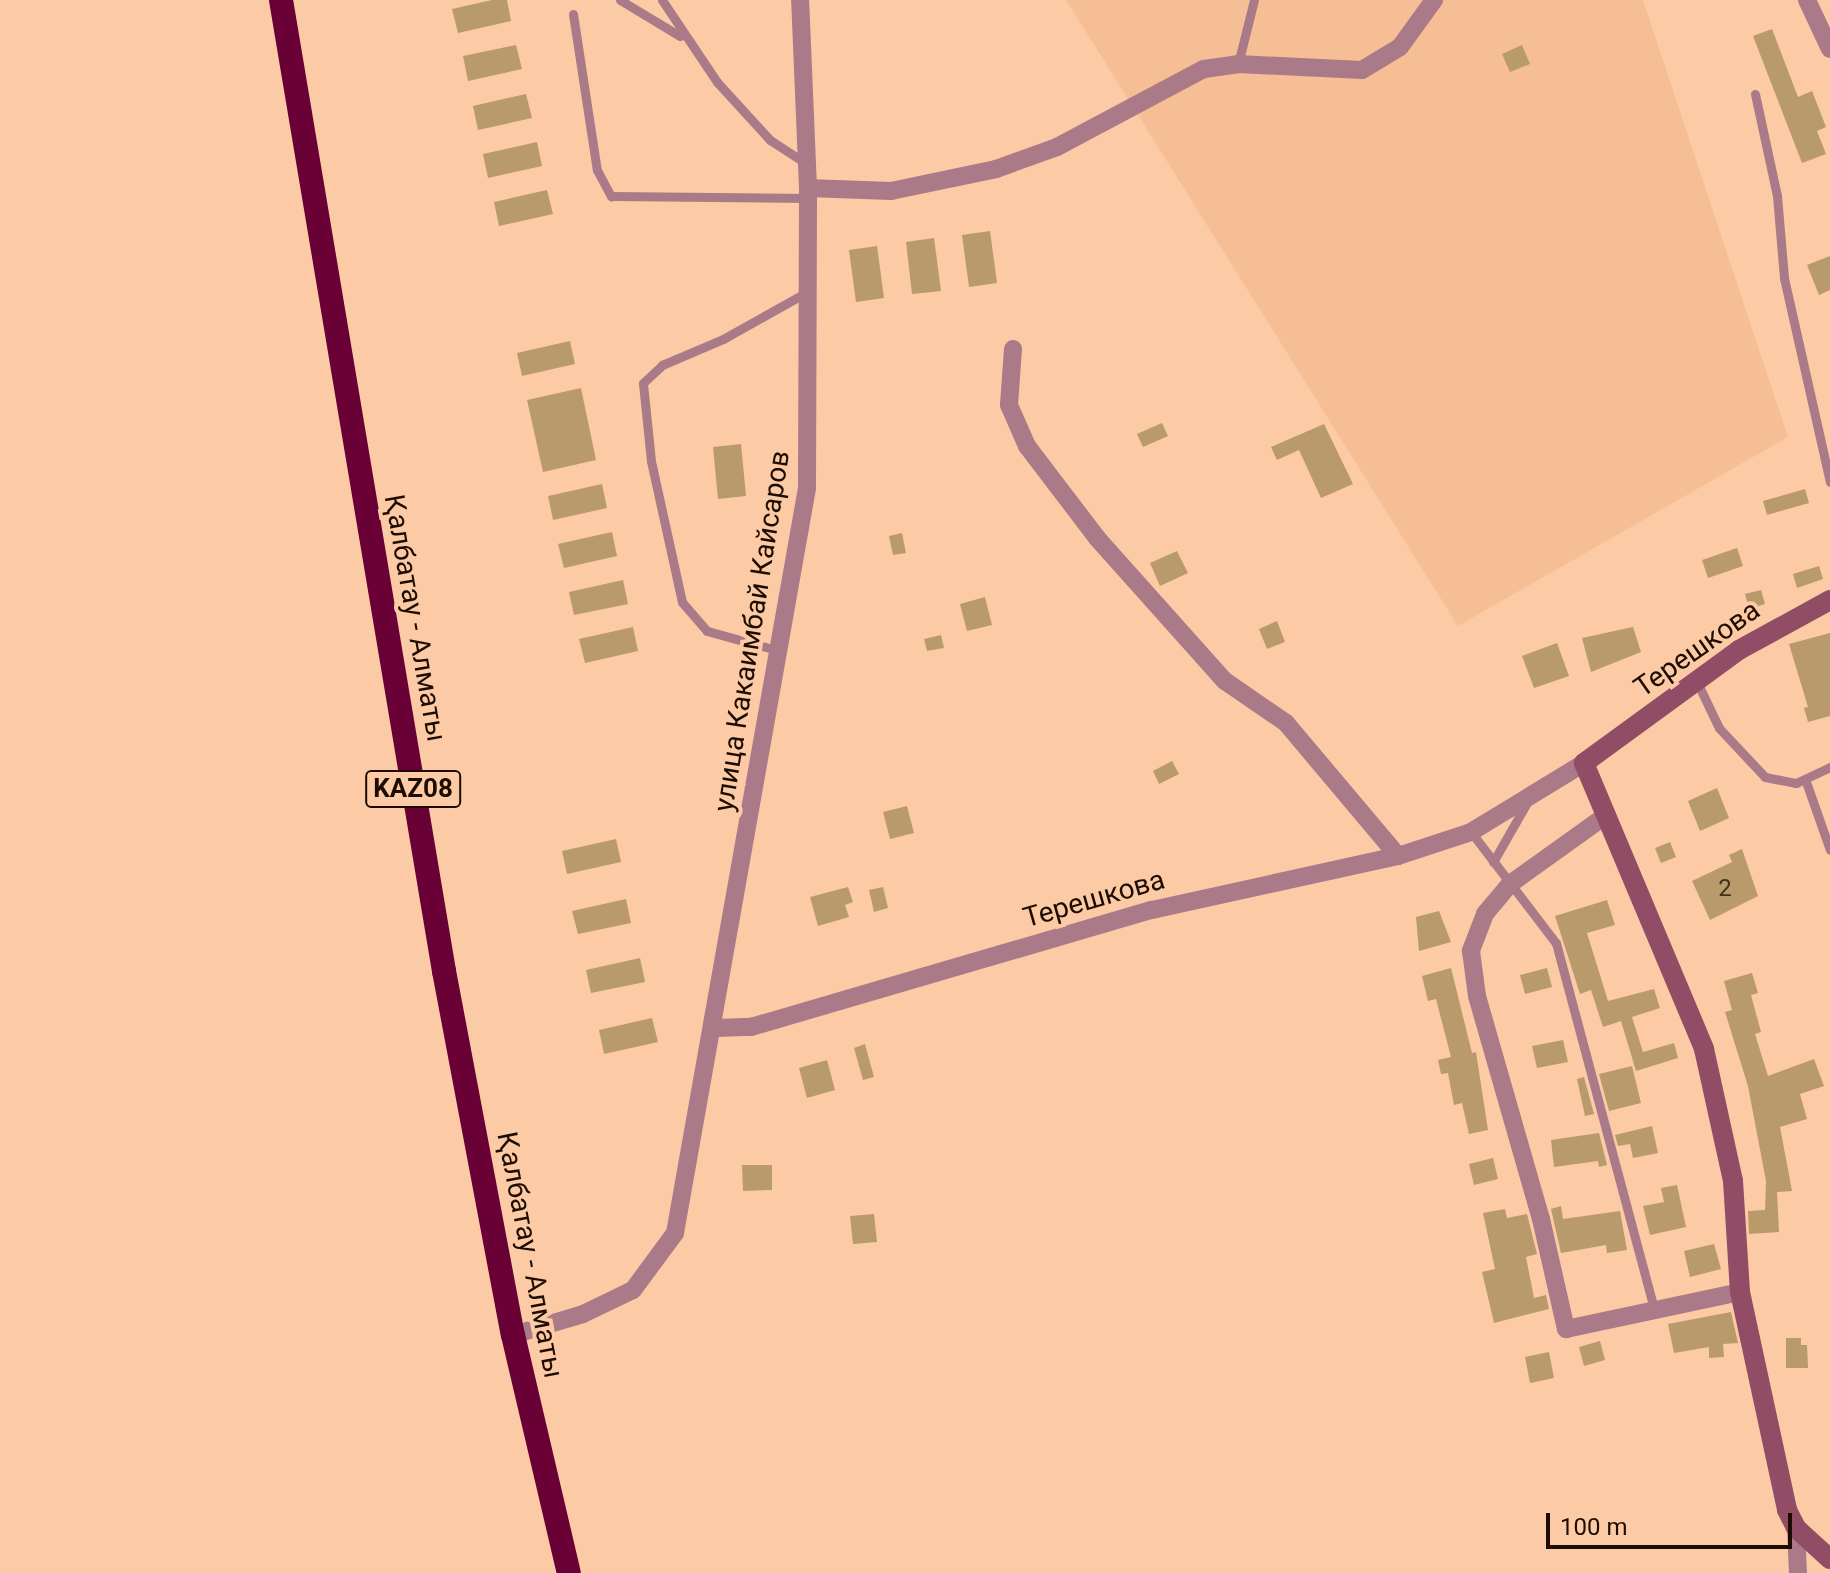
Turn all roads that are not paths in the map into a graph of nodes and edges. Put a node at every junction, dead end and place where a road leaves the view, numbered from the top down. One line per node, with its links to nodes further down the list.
1 (281, 0): 34 (highway, Қалбатау - Алматы / KAZ08)
2 (620, 0): 9 (lane)
3 (662, 0): 9 (lane)
4 (800, 0): 13 (street, улица Какаимбай Кайсаров)
5 (1254, 0): 11 (lane)
6 (1434, 0): 11 (street)
7 (1807, 0): 10 (street)
8 (573, 14): 14 (lane)
9 (683, 37): 13 (lane)
10 (1826, 46)
11 (1238, 64): 14 (street)
12 (1755, 94): 17 (lane)
13 (807, 164): 14 (street, улица Какаимбай Кайсаров)
14 (808, 193): 15 (street, улица Какаимбай Кайсаров)
15 (809, 291): 19 (street, улица Какаимбай Кайсаров); 19 (lane)
16 (1013, 349): 28 (street)
17 (1830, 482)
18 (1830, 600): 20 (street, Терешкова)
19 (781, 652): 31 (street, улица Какаимбай Кайсаров)
20 (1697, 682): 21 (street, Терешкова); 23 (lane)
21 (1584, 763): 24 (street, Терешкова); 25 (street)
22 (1830, 767): 23 (lane)
23 (1805, 779): 27 (lane)
24 (1532, 795): 26 (street, Терешкова); 29 (lane)
25 (1605, 816): 30 (street); 32 (street)
26 (1471, 832): 28 (street, Терешкова); 29 (lane)
27 (1830, 850)
28 (1398, 856): 31 (street, Терешкова)
29 (1493, 862): 30 (lane)
30 (1510, 884): 33 (lane); 33 (street)
31 (715, 1028): 34 (street)
32 (1740, 1292): 33 (street); 35 (street)
33 (1653, 1306)
34 (513, 1335): 37 (highway, Қалбатау - Алматы / KAZ08)
35 (1796, 1528): 36 (street); 38 (street)
36 (1830, 1559)
37 (569, 1573)
38 (1798, 1573)

